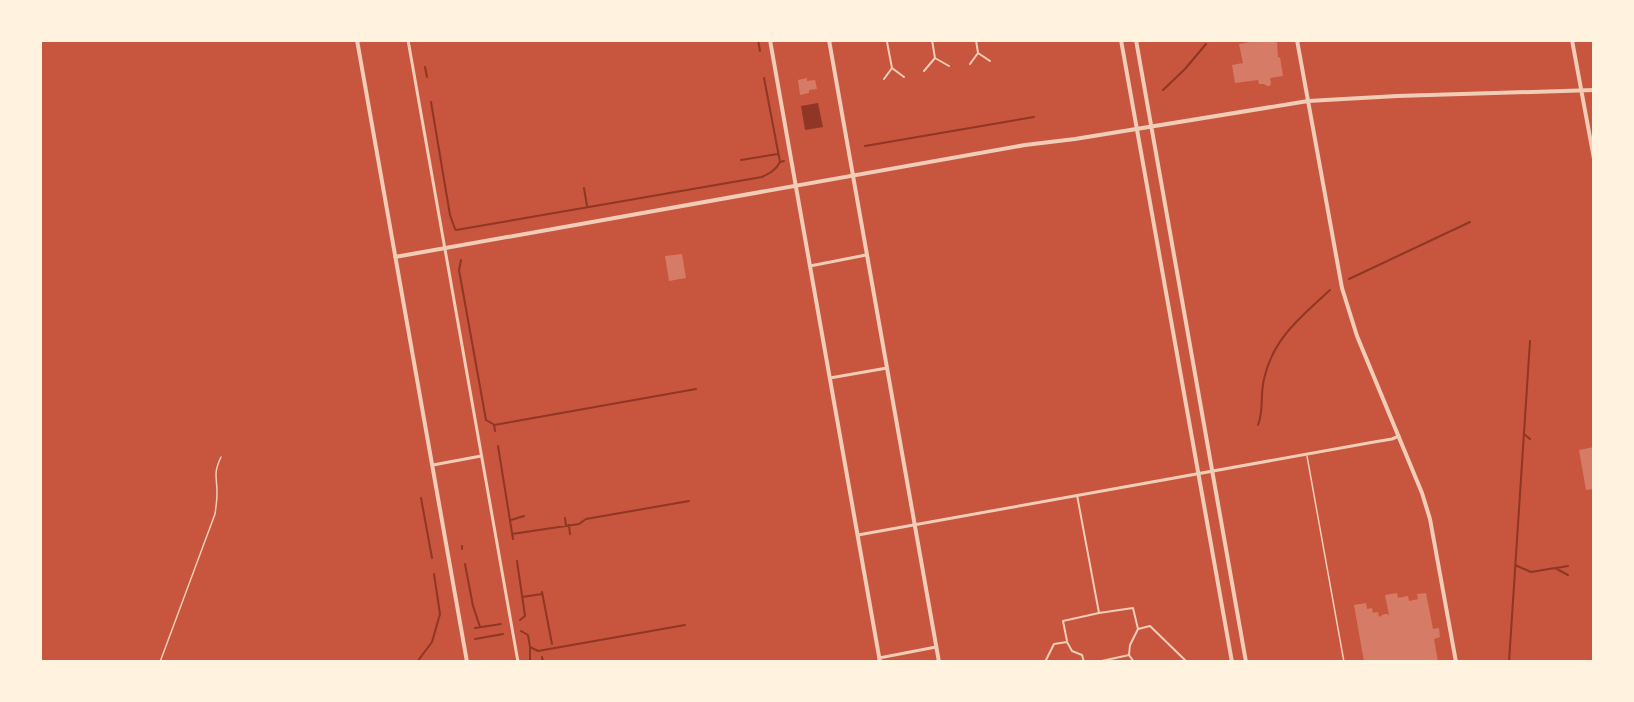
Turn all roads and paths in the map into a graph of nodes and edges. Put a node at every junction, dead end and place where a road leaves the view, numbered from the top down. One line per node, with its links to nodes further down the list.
1 (357, 40): 32 (street)
2 (408, 40): 30 (street)
3 (770, 40): 29 (street)
4 (829, 40): 28 (street)
5 (932, 40): 13 (street)
6 (976, 40): 12 (street)
7 (1121, 40): 25 (street)
8 (1136, 40): 24 (street)
9 (1297, 40): 23 (street)
10 (1572, 40): 22 (street)
11 (888, 42): 17 (street)
12 (978, 53): 14 (street); 15 (street)
13 (935, 58): 16 (street); 18 (street)
14 (990, 61)
15 (970, 64)
16 (950, 66)
17 (892, 68): 19 (street); 20 (street)
18 (924, 71)
19 (904, 77)
20 (885, 79)
21 (1593, 90): 22 (street)
22 (1581, 91): 23 (street); 26 (street)
23 (1308, 101): 24 (street); 36 (street)
24 (1151, 126): 25 (street); 41 (street)
25 (1138, 129): 28 (street); 42 (street)
26 (1593, 149): 27 (street)
27 (1593, 159)
28 (853, 176): 29 (street); 31 (street)
29 (796, 186): 30 (street); 33 (street)
30 (446, 248): 32 (street); 38 (street)
31 (866, 255): 33 (street); 34 (street)
32 (395, 257): 40 (street)
33 (810, 266): 35 (street)
34 (887, 368): 35 (street); 44 (street)
35 (830, 378): 45 (street)
36 (1399, 436): 37 (street); 64 (street)
37 (1307, 454): 41 (street); 63 (lane)
38 (481, 456): 40 (street); 54 (street)
39 (221, 457): 52 (lane)
40 (432, 465): 53 (street)
41 (1212, 471): 42 (street); 62 (street)
42 (1198, 474): 43 (street); 61 (street)
43 (1077, 495): 44 (street); 46 (street)
44 (915, 525): 45 (street); 49 (street)
45 (858, 535): 51 (street)
46 (1099, 613): 47 (street); 48 (street)
47 (1138, 629): 50 (street); 60 (street)
48 (1067, 642): 56 (street); 57 (street)
49 (936, 647): 51 (street); 55 (street)
50 (1129, 655): 58 (street); 59 (street)
51 (880, 660)
52 (160, 662)
53 (467, 662)
54 (519, 662)
55 (939, 662)
56 (1046, 662)
57 (1084, 662)
58 (1097, 662)
59 (1134, 662)
60 (1187, 662)
61 (1232, 662)
62 (1246, 662)
63 (1344, 662)
64 (1456, 662)

